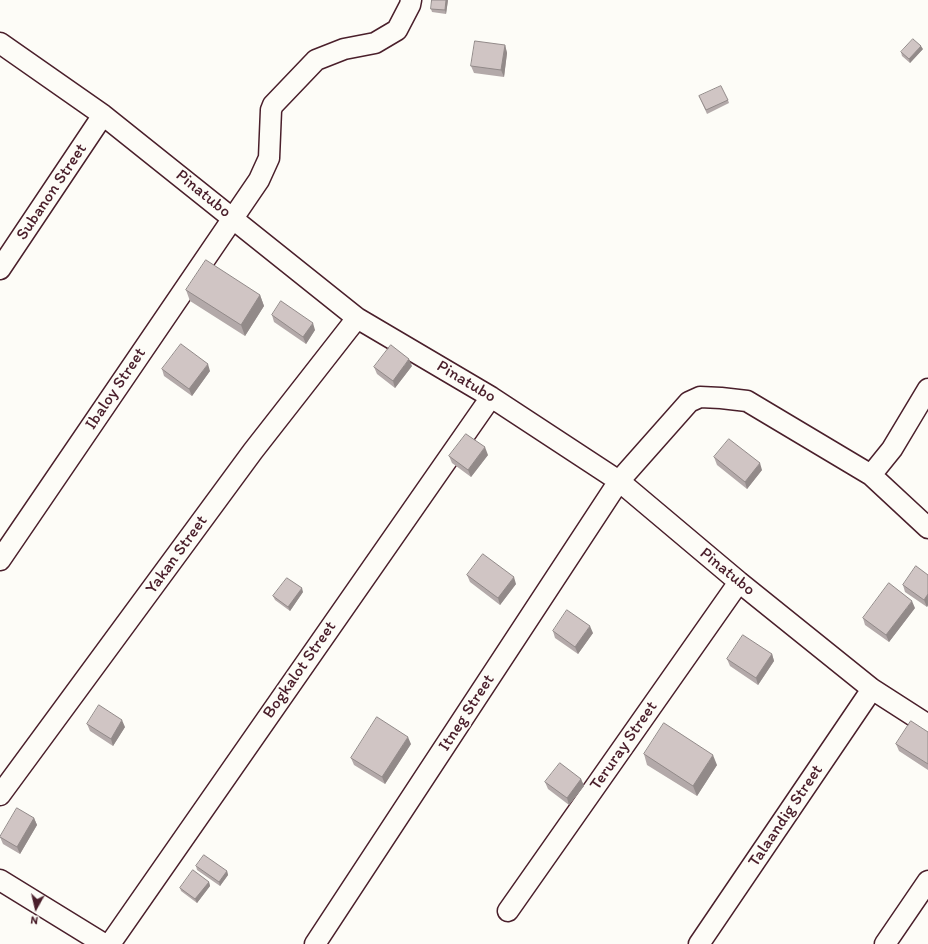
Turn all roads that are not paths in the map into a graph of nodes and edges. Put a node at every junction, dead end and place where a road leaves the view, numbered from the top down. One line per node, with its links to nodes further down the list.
1 (411, 0): 4 (street, Ibaloy Street)
2 (0, 43): 3 (street, Pinatubo)
3 (103, 115): 4 (street, Pinatubo); 5 (street, Subanon Street)
4 (233, 218): 6 (street, Pinatubo); 12 (street, Ibaloy Street)
5 (0, 269)
6 (357, 318): 8 (street, Pinatubo); 16 (street, Yakan Street)
7 (928, 389): 9 (street)
8 (491, 397): 10 (street, Pinatubo); 21 (street, Bogkalot Street)
9 (871, 475): 10 (street, Itneg Street); 11 (street, Itneg Street)
10 (619, 482): 13 (street, Pinatubo); 22 (street, Itneg Street)
11 (928, 528)
12 (0, 560)
13 (739, 582): 14 (street, Pinatubo); 19 (street, Teruray Street)
14 (872, 689): 15 (street, Pinatubo); 23 (street, Talaandig Street)
15 (928, 725)
16 (0, 795)
17 (0, 880): 20 (street)
18 (928, 881): 24 (street)
19 (508, 911)
20 (104, 944)
21 (110, 944)
22 (315, 944)
23 (699, 944)
24 (885, 944)

